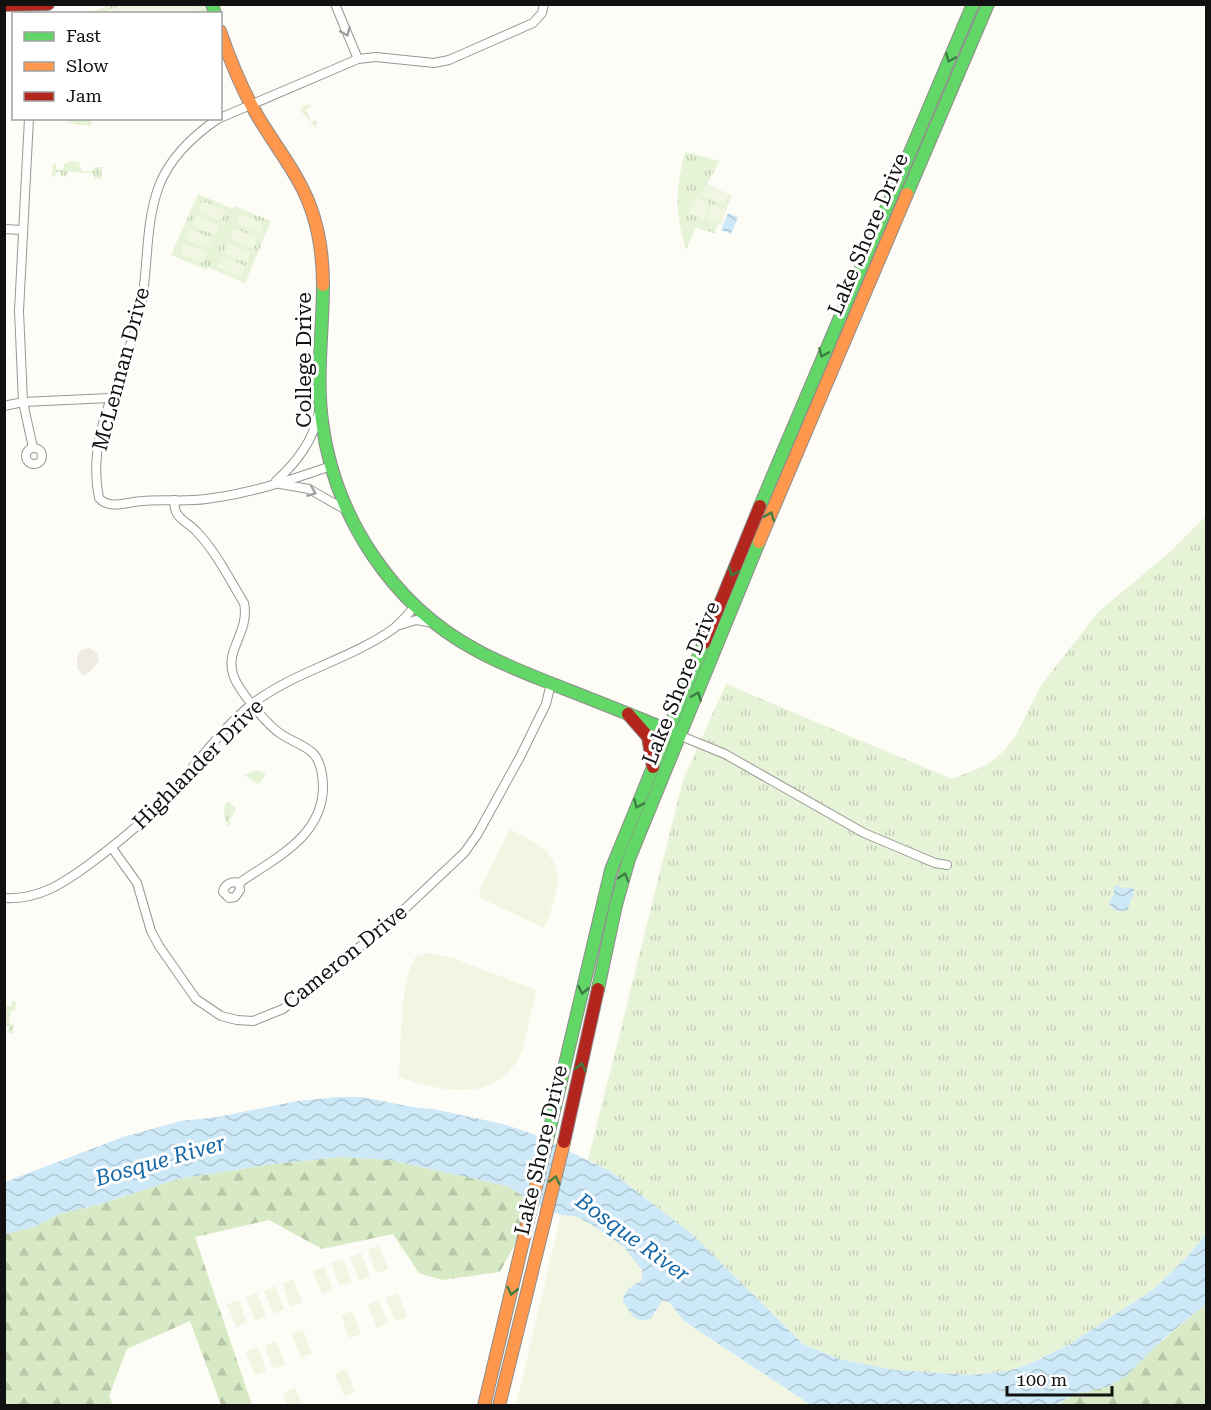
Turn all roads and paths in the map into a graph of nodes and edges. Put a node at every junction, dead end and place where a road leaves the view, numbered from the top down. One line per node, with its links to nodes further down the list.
1 (48, 4): 7 (main road)
2 (335, 4): 9 (street, one-way to 9)
3 (544, 4): 9 (street, McLennan Drive)
4 (973, 4): 31 (main road, Lake Shore Drive, one-way to 31)
5 (988, 4): 31 (main road, Lake Shore Drive, one-way to 5)
6 (4, 5): 7 (main road)
7 (34, 10)
8 (222, 36): 10 (main road, College Drive)
9 (358, 59): 10 (street, McLennan Drive)
10 (250, 104): 11 (street, McLennan Drive); 18 (main road, College Drive)
11 (222, 117)
12 (29, 120): 15 (street)
13 (217, 120): 16 (street, McLennan Drive)
14 (4, 229): 15 (street)
15 (22, 230): 17 (street)
16 (111, 398): 17 (street); 23 (street, McLennan Drive)
17 (23, 402): 19 (street); 20 (street)
18 (321, 404): 21 (main road, College Drive); 22 (street)
19 (4, 406)
20 (33, 448)
21 (331, 466): 22 (street); 24 (main road, College Drive)
22 (274, 484): 23 (street); 24 (street, one-way to 24)
23 (175, 500): 29 (street)
24 (346, 510): 25 (main road, College Drive)
25 (415, 606): 26 (main road, College Drive); 27 (street, Highlander Drive)
26 (435, 623): 27 (street, Highlander Drive); 28 (main road, College Drive)
27 (394, 628): 29 (street, Highlander Drive)
28 (552, 683): 30 (main road, College Drive); 33 (street, Cameron Drive)
29 (253, 704): 33 (street, Highlander Drive); 35 (street)
30 (628, 714): 31 (main road, College Drive); 32 (main road)
31 (675, 733): 32 (main road, Lake Shore Drive); 34 (street); 38 (main road, Lake Shore Drive, one-way to 31)
32 (653, 769): 37 (main road, Lake Shore Drive, one-way to 37)
33 (112, 848): 36 (street, Highlander Drive)
34 (947, 866)
35 (239, 884)
36 (4, 898)
37 (484, 1406)
38 (499, 1406)

